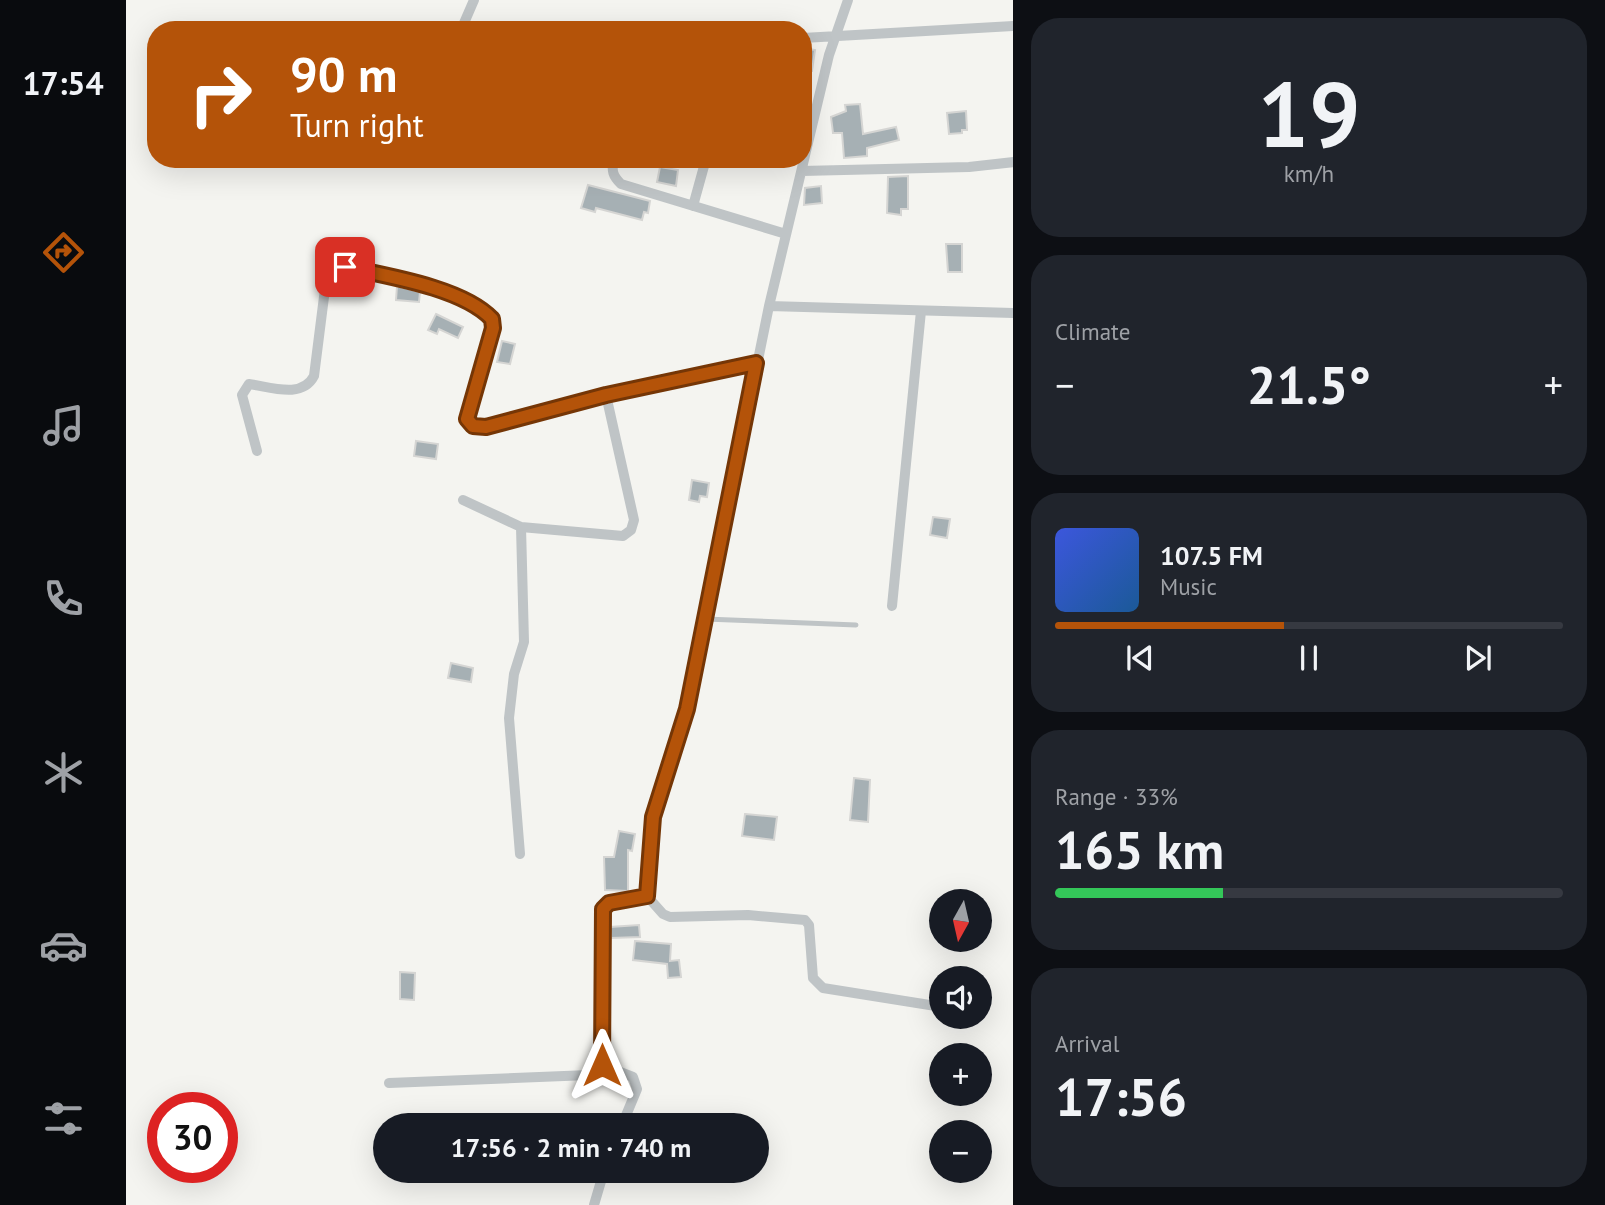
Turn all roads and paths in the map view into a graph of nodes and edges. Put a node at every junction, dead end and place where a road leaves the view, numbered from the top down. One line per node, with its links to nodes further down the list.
1 (474, 0): 3 (street)
2 (848, 0): 6 (street)
3 (465, 21)
4 (1013, 26): 6 (street)
5 (812, 38): 6 (street)
6 (836, 38): 7 (street)
7 (812, 129)
8 (1013, 162): 12 (street)
9 (611, 168): 13 (street)
10 (704, 168): 13 (street)
11 (803, 168): 12 (street)
12 (802, 172): 14 (street)
13 (693, 206): 14 (street)
14 (786, 234): 15 (street)
15 (769, 306): 16 (street); 18 (street)
16 (921, 311): 17 (street); 23 (street)
17 (1013, 313)
18 (756, 363): 19 (street); 24 (street)
19 (606, 395): 20 (street); 22 (street)
20 (257, 451)
21 (463, 500): 22 (street)
22 (521, 527): 26 (street)
23 (892, 606)
24 (705, 619): 25 (lane); 27 (street)
25 (856, 625)
26 (520, 854)
27 (647, 896): 28 (street); 29 (street)
28 (929, 1005)
29 (602, 1065): 30 (street); 31 (street)
30 (389, 1083)
31 (627, 1113)
32 (600, 1183): 33 (street)
33 (594, 1205)

